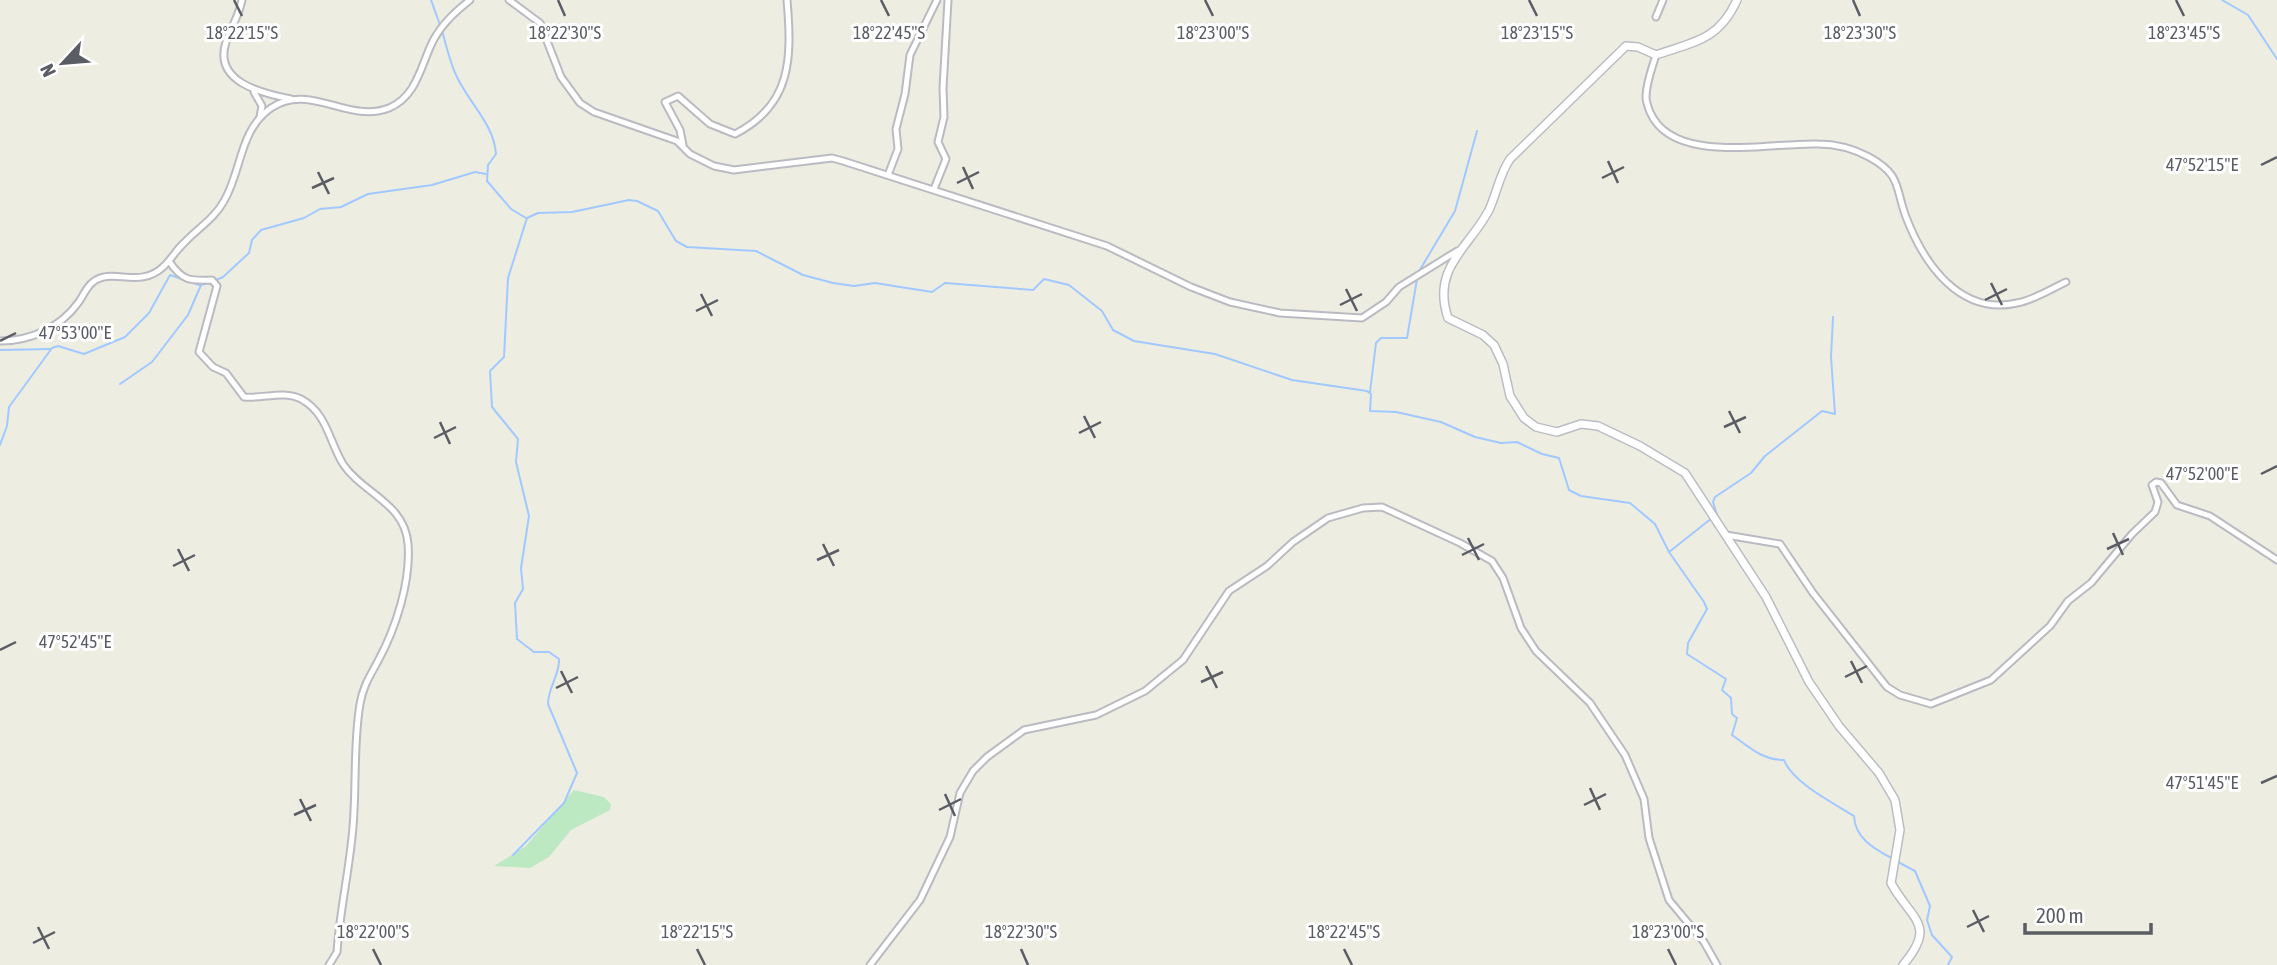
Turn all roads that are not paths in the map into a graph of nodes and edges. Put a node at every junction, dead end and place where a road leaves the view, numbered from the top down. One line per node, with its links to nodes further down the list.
1 (242, 0): 11 (street)
2 (470, 0): 12 (street)
3 (509, 0): 14 (street)
4 (787, 0): 14 (street)
5 (937, 0): 15 (street)
6 (948, 0): 16 (street)
7 (1663, 0): 9 (street)
8 (1737, 0): 10 (street)
9 (1656, 17)
10 (1656, 55): 17 (street); 19 (street)
11 (254, 92): 12 (street); 13 (street)
12 (291, 99): 13 (street)
13 (259, 120): 18 (street)
14 (683, 145): 15 (street)
15 (888, 175): 16 (street)
16 (934, 189): 17 (street)
17 (1457, 251): 21 (street)
18 (169, 261): 20 (street); 23 (street)
19 (2066, 282)
20 (0, 341)
21 (1726, 535): 22 (street); 26 (street)
22 (2277, 561)
23 (329, 965)
24 (870, 965): 25 (street)
25 (1717, 965)
26 (1903, 965)

